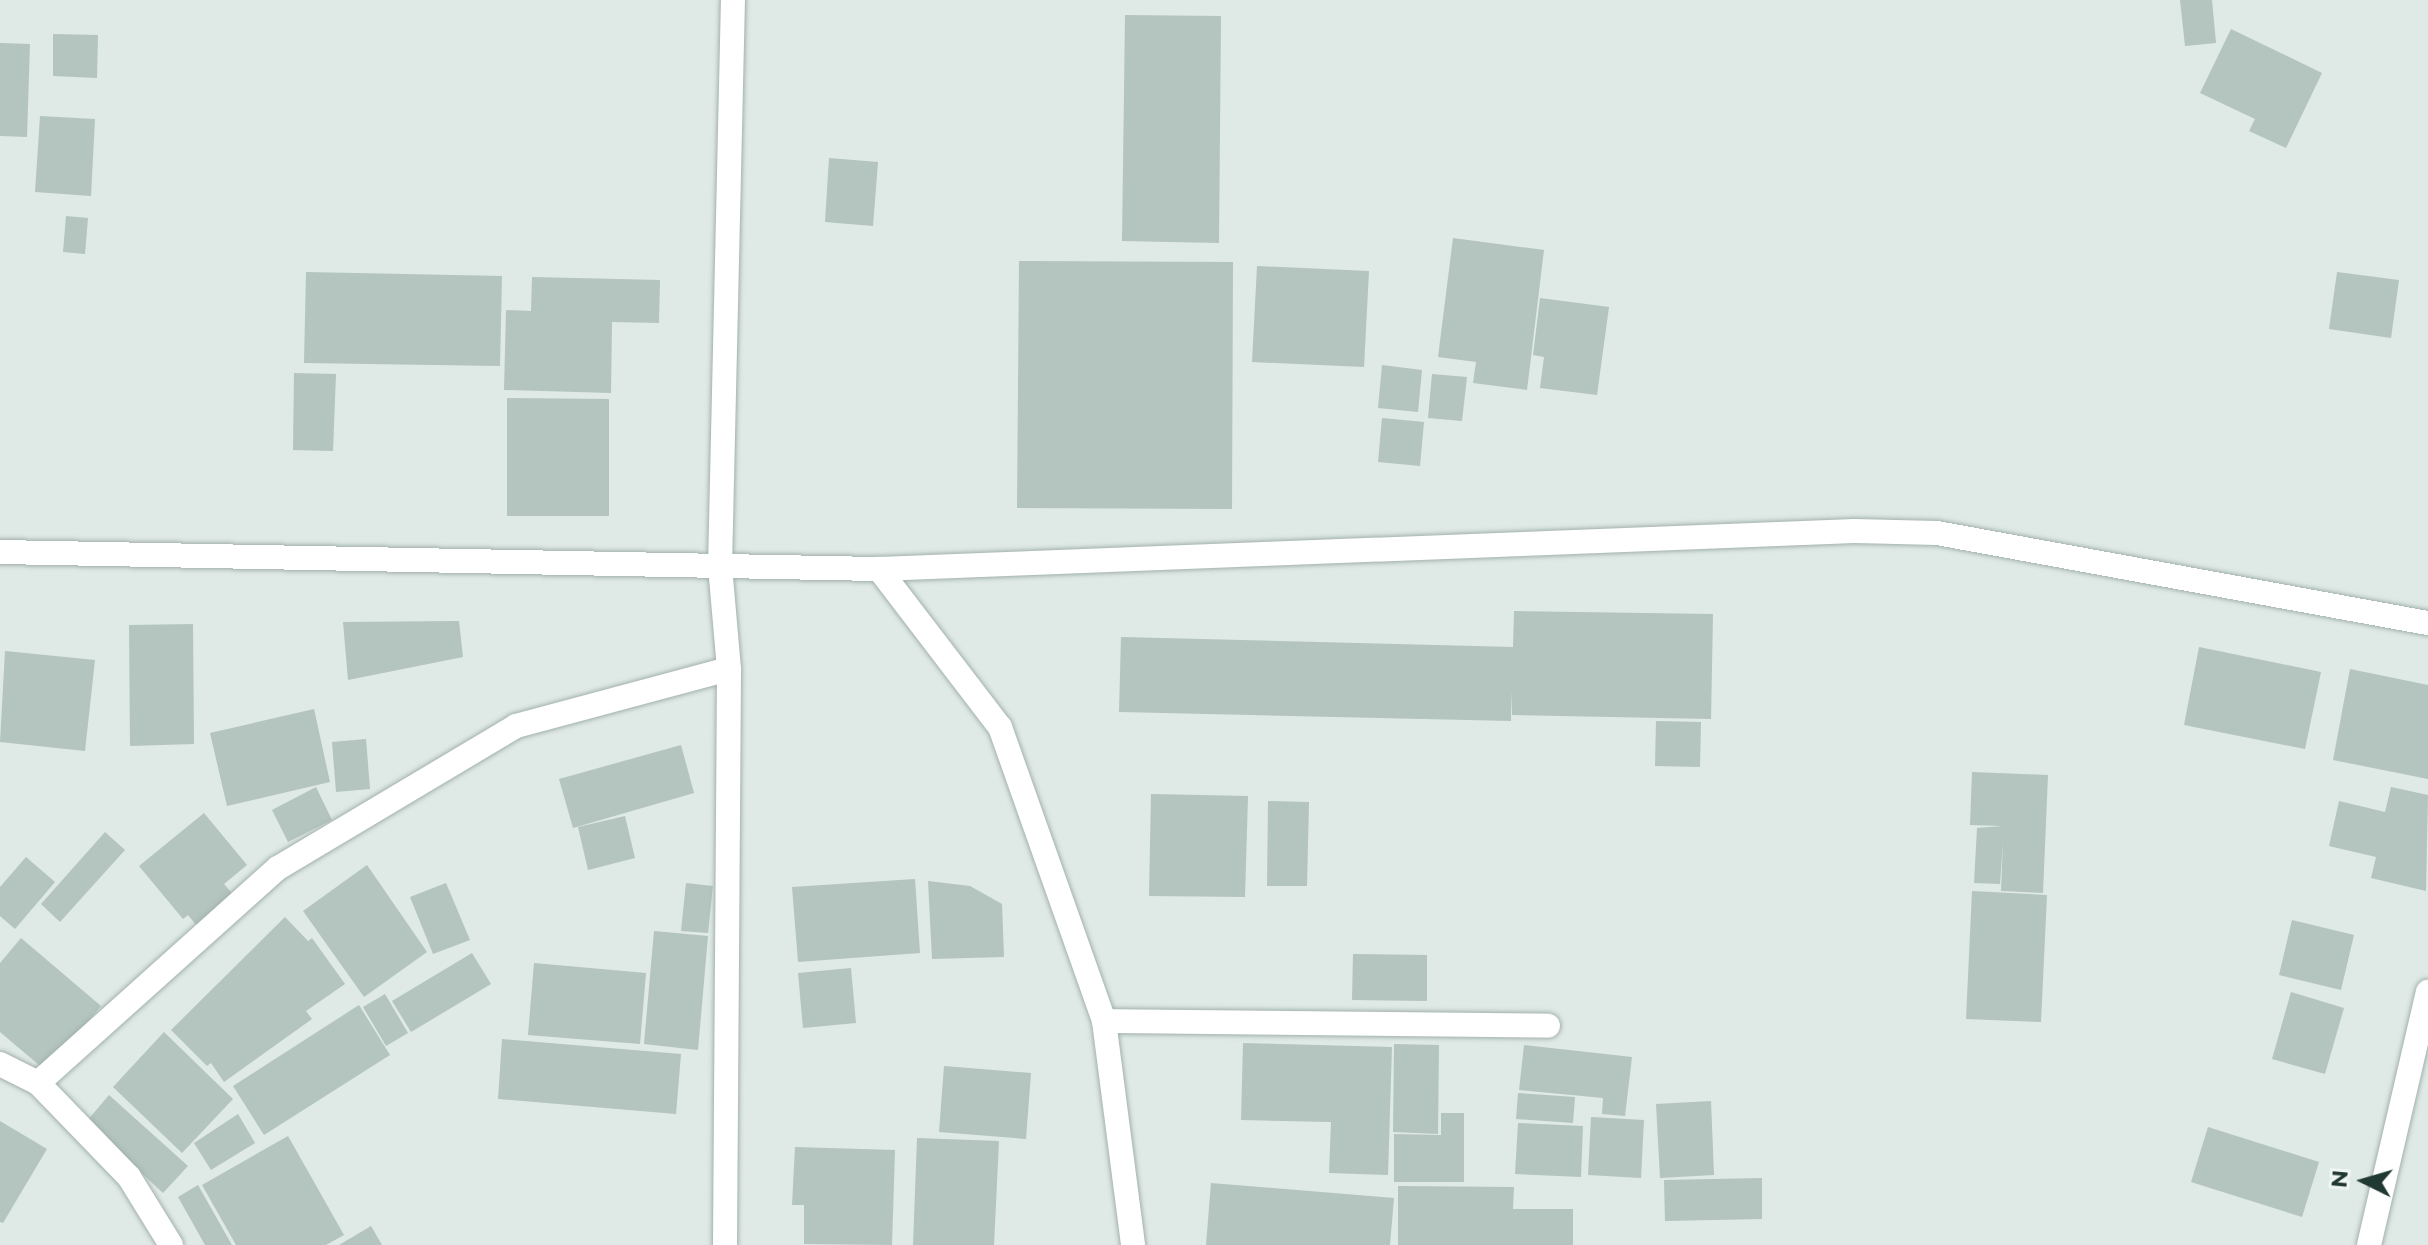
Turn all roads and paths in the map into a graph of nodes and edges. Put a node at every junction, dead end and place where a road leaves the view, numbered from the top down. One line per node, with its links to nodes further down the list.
1 (733, 0): 3 (street)
2 (0, 552): 3 (street)
3 (720, 567): 4 (street); 6 (street)
4 (879, 569): 5 (street); 8 (street)
5 (2428, 623)
6 (729, 669): 11 (street); 13 (street)
7 (2428, 992): 15 (street)
8 (1104, 1021): 9 (street); 14 (street)
9 (1548, 1026)
10 (0, 1064): 11 (street)
11 (38, 1083): 12 (street)
12 (171, 1245)
13 (725, 1245)
14 (1133, 1245)
15 (2369, 1245)

